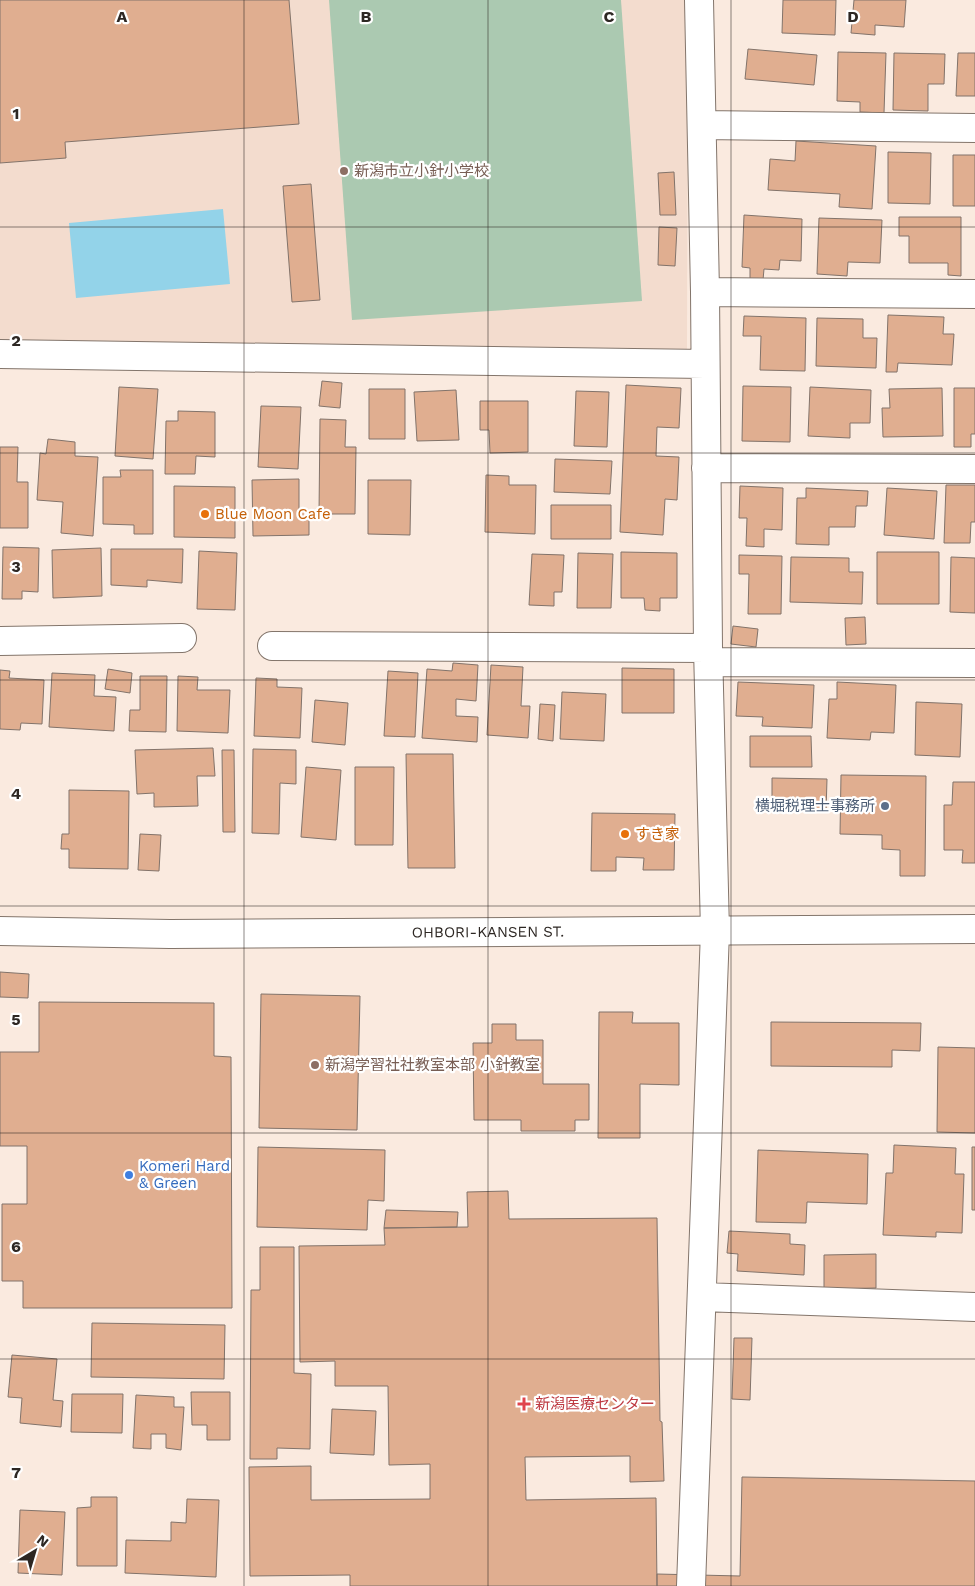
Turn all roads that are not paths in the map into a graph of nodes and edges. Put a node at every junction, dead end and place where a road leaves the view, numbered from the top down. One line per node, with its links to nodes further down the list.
1 (699, 0): 2 (street)
2 (702, 125): 3 (street); 4 (street)
3 (975, 128)
4 (705, 292): 5 (street); 7 (street)
5 (975, 294)
6 (0, 354): 7 (street)
7 (705, 364): 8 (street)
8 (706, 468): 9 (street); 13 (street)
9 (975, 469)
10 (182, 638): 11 (street)
11 (0, 641)
12 (272, 646): 13 (street)
13 (708, 655): 14 (street); 16 (street)
14 (975, 663)
15 (975, 929): 16 (street, OHBORI-KANSEN ST.)
16 (715, 931): 17 (street, OHBORI-KANSEN ST.); 18 (street)
17 (0, 932)
18 (702, 1297): 19 (street); 20 (street)
19 (975, 1307)
20 (691, 1586)

